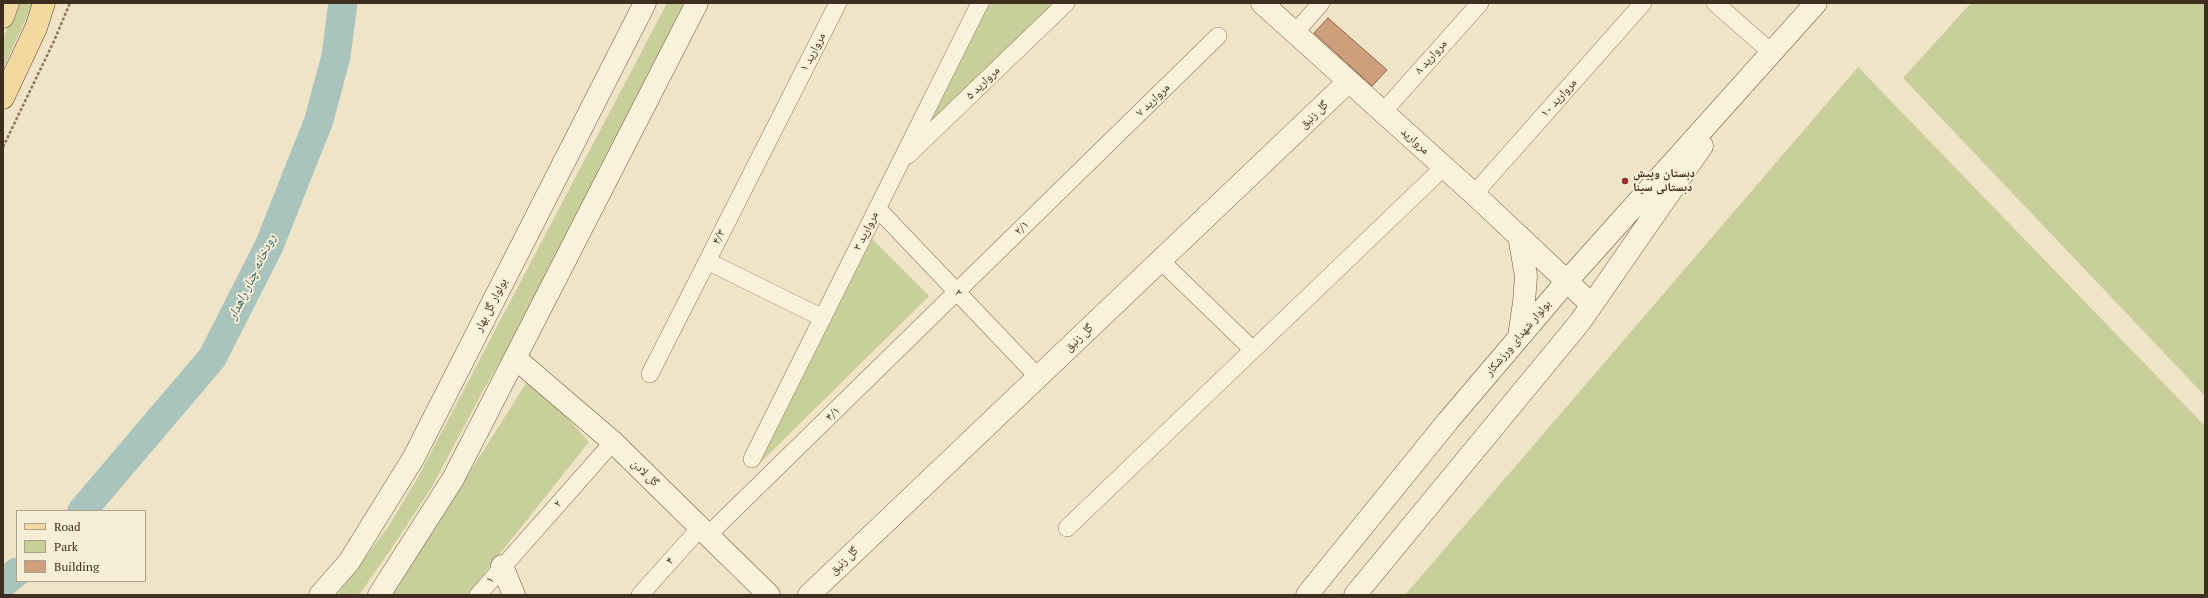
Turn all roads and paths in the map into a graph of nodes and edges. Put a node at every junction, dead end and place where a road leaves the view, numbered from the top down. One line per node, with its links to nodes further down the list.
1 (8, 3): 15 (main road)
2 (44, 3): 21 (main road)
3 (70, 3): 24 (path)
4 (645, 3): 47 (main road, بولوار گل بهار)
5 (697, 3): 39 (main road)
6 (838, 3): 22 (street, مروارید ۱)
7 (980, 3): 25 (street, مروارید ۳)
8 (1066, 3): 25 (street, مروارید ۵)
9 (1262, 3): 16 (main road, مروارید)
10 (1321, 3): 16 (street)
11 (1480, 3): 23 (street, مروارید ۸)
12 (1643, 3): 28 (street, مروارید ۱۰)
13 (1715, 3): 18 (street)
14 (1816, 3): 18 (main road, بولوار شهدای ورزشکار)
15 (3, 17)
16 (1295, 33): 19 (main road, مروارید)
17 (1218, 36): 26 (street, مروارید ۷)
18 (1771, 52): 20 (main road, بولوار شهدای ورزشکار)
19 (1349, 81): 23 (main road, مروارید); 32 (main road, گل زنبق)
20 (1739, 89): 33 (main road, بولوار شهدای ورزشکار); 35 (main road, بولوار شهدای ورزشکار)
21 (3, 98)
22 (788, 101): 31 (street, ۴/۳)
23 (1383, 112): 27 (main road, مروارید)
24 (3, 148)
25 (899, 164): 29 (street, مروارید ۳)
26 (1088, 164): 34 (street, ۲/۱)
27 (1444, 167): 28 (main road, مروارید); 38 (street)
28 (1474, 194): 30 (main road, مروارید)
29 (877, 208): 34 (street, ۲); 36 (street, مروارید ۳)
30 (1519, 236): 33 (main road, مروارید); 37 (main road)
31 (707, 261): 36 (street); 40 (street, ۴/۳)
32 (1161, 261): 38 (street); 41 (main road, گل زنبق)
33 (1566, 281): 35 (main road, مروارید); 37 (main road, بولوار شهدای ورزشکار)
34 (957, 292): 41 (street, ۲); 45 (street, ۴/۱)
35 (1592, 305): 55 (main road, بولوار شهدای ورزشکار)
36 (822, 318): 43 (street, مروارید ۳)
37 (1519, 337): 54 (main road, بولوار شهدای ورزشکار)
38 (1253, 350): 44 (street)
39 (515, 358): 42 (main road, گل لادن); 48 (main road)
40 (650, 374)
41 (1038, 378): 53 (main road, گل زنبق)
42 (613, 442): 45 (main road, گل لادن); 46 (street, ۲)
43 (752, 459)
44 (1067, 528)
45 (704, 532): 51 (street, ۴); 52 (main road, گل لادن)
46 (502, 566): 49 (street, ۱); 50 (main road)
47 (320, 595)
48 (379, 595)
49 (478, 595)
50 (514, 595)
51 (640, 595)
52 (769, 595)
53 (809, 595)
54 (1307, 595)
55 (1354, 595)

